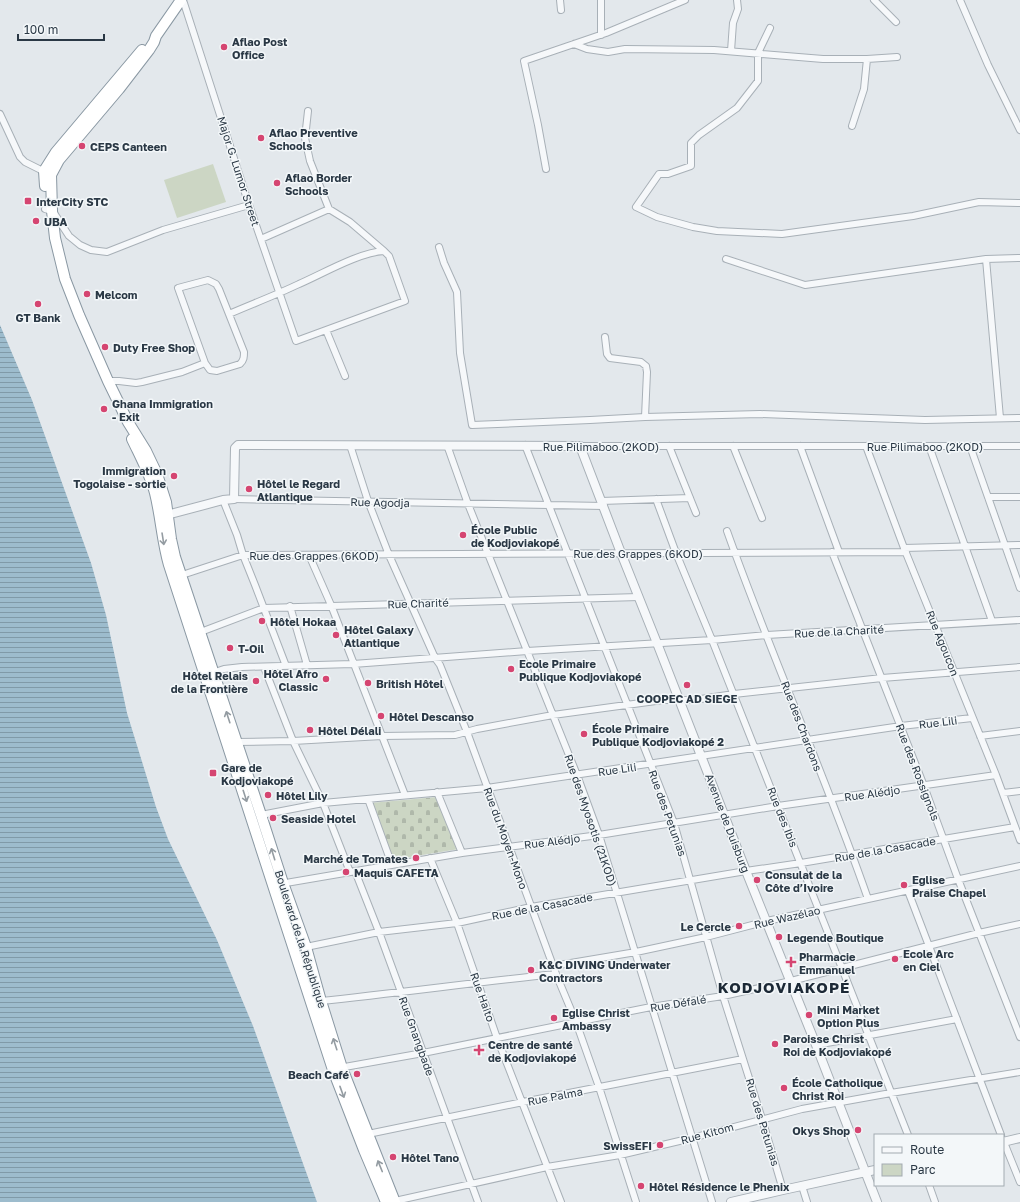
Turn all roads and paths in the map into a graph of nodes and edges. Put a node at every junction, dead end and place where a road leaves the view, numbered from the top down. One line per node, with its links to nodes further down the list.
1 (182, 0): 22 (highway); 24 (street, Major G. Lumor Street)
2 (560, 0): 8 (street)
3 (601, 0): 11 (street)
4 (685, 0): 11 (street)
5 (737, 0): 13 (street)
6 (874, 0): 9 (street)
7 (960, 0): 20 (street)
8 (561, 10)
9 (896, 22)
10 (770, 28): 14 (street)
11 (601, 35): 12 (street)
12 (574, 44): 13 (street); 21 (street)
13 (731, 52): 14 (street)
14 (758, 53): 16 (street); 23 (street)
15 (897, 57): 16 (street)
16 (866, 59): 19 (street)
17 (308, 111): 25 (street)
18 (0, 114): 22 (street)
19 (852, 126)
20 (1020, 130)
21 (546, 169)
22 (48, 173): 26 (highway, Boulevard de la République)
23 (1020, 203)
24 (249, 205): 26 (street); 27 (street, Major G. Lumor Street)
25 (329, 209): 27 (street); 29 (street)
26 (48, 210): 39 (highway, Boulevard de la République)
27 (261, 240): 33 (street, Major G. Lumor Street)
28 (439, 247): 40 (street)
29 (384, 251): 33 (street); 35 (street)
30 (1020, 258): 32 (street)
31 (726, 259): 32 (street)
32 (986, 259): 41 (street)
33 (280, 293): 34 (street); 35 (street, Major G. Lumor Street)
34 (229, 314): 37 (street); 37 (street)
35 (326, 330): 38 (street)
36 (605, 337): 40 (street)
37 (205, 363): 39 (street)
38 (345, 376)
39 (106, 381): 65 (highway, Boulevard de la République)
40 (645, 417): 41 (street)
41 (1000, 418): 42 (street)
42 (1020, 418)
43 (350, 445): 44 (street, Rue Pilimaboo (2KOD)); 57 (street, Rue Pilimaboo (2KOD)); 60 (street, Rue du Moyen-Mono)
44 (447, 445): 45 (street, Rue Pilimaboo (2KOD)); 61 (street, Rue des Myosotis (21KOD))
45 (524, 445): 46 (street, Rue Pilimaboo (2KOD)); 63 (street, Rue des Petunias)
46 (580, 446): 47 (street, Rue Pilimaboo (2KOD)); 62 (street, Avenue de Duisburg)
47 (669, 446): 48 (street, Rue Pilimaboo (2KOD)); 56 (street)
48 (733, 446): 49 (street, Rue Pilimaboo (2KOD)); 66 (street)
49 (800, 446): 50 (street, Rue Pilimaboo (2KOD)); 72 (street, Rue des Rossignols)
50 (866, 446): 51 (street, Rue Pilimaboo (2KOD)); 71 (street, Rue Agoucon)
51 (929, 446): 52 (street, Rue Pilimaboo (2KOD)); 69 (street)
52 (970, 446): 53 (street, Rue Pilimaboo (2KOD)); 54 (street)
53 (1020, 446)
54 (988, 497): 55 (street); 70 (street)
55 (1020, 497)
56 (690, 498): 58 (street, Rue Agodja); 64 (street)
57 (234, 499): 59 (street, Rue Agodja); 60 (street, Rue Agodja)
58 (656, 499): 62 (street, Rue Agodja); 74 (street, Rue des Ibis)
59 (223, 500): 65 (street, Rue Agodja); 78 (street)
60 (368, 501): 61 (street, Rue Agodja); 80 (street, Rue du Moyen-Mono)
61 (468, 504): 63 (street, Rue Agodja); 76 (street, Rue des Myosotis (21KOD))
62 (602, 504): 63 (street, Rue Agodja); 73 (street, Avenue de Duisburg)
63 (548, 505): 77 (street, Rue des Petunias)
64 (696, 513)
65 (164, 515): 81 (highway, Boulevard de la République); 94 (highway, Boulevard de la République, one-way to 94)
66 (762, 518)
67 (727, 531): 75 (street, Rue des Chardons)
68 (1020, 545): 70 (street, Rue des Grappes (6KOD))
69 (965, 546): 70 (street, Rue des Grappes (6KOD)); 71 (street, Rue des Grappes (6KOD)); 91 (street)
70 (1005, 546): 82 (street)
71 (905, 550): 72 (street, Rue des Grappes (6KOD)); 92 (street, Rue Agoucon)
72 (836, 552): 75 (street, Rue des Grappes (6KOD)); 93 (street, Rue des Rossignols)
73 (621, 553): 74 (street, Rue des Grappes (6KOD)); 77 (street, Rue des Grappes (6KOD)); 83 (street, Avenue de Duisburg)
74 (676, 553): 75 (street, Rue des Grappes (6KOD)); 96 (street, Rue des Ibis)
75 (735, 553): 95 (street, Rue des Chardons)
76 (488, 554): 77 (street, Rue des Grappes (6KOD)); 80 (street, Rue des Grappes (6KOD)); 85 (street, Rue des Myosotis (21KOD))
77 (567, 554): 84 (street, Rue des Petunias)
78 (243, 555): 79 (street, Rue des Grappes (6KOD)); 81 (street, Rue des Grappes (6KOD)); 89 (street)
79 (309, 555): 80 (street, Rue des Grappes (6KOD)); 87 (street)
80 (389, 555): 86 (street, Rue du Moyen-Mono)
81 (182, 575): 94 (highway, Boulevard de la République)
82 (1020, 588)
83 (639, 597): 84 (street, Rue Charité); 97 (street, Avenue de Duisburg)
84 (585, 598): 85 (street, Rue Charité); 98 (street, Rue des Petunias)
85 (508, 600): 86 (street, Rue Charité); 99 (street, Rue des Myosotis (21KOD))
86 (411, 603): 87 (street, Rue Charité); 100 (street, Rue du Moyen-Mono)
87 (331, 605): 88 (street, Rue Charité); 101 (street)
88 (290, 606): 89 (street, Rue Charité); 102 (street)
89 (264, 608): 94 (street, Rue Charité); 104 (street)
90 (1020, 620): 91 (street, Rue de la Charité)
91 (992, 621): 92 (street, Rue de la Charité)
92 (936, 625): 93 (street, Rue de la Charité); 106 (street, Rue Agoucon)
93 (862, 630): 95 (street, Rue de la Charité); 108 (street, Rue des Rossignols)
94 (196, 634): 107 (highway, Boulevard de la République)
95 (767, 635): 96 (street, Rue de la Charité); 109 (street, Rue des Chardons)
96 (712, 640): 97 (street, Rue de la Charité); 110 (street, Rue des Ibis)
97 (658, 644): 98 (street, Rue de la Charité); 111 (street, Avenue de Duisburg)
98 (604, 647): 99 (street, Rue de la Charité); 112 (street, Rue des Petunias)
99 (527, 651): 100 (street, Rue de la Charité); 113 (street, Rue des Myosotis (21KOD))
100 (435, 658): 101 (street, Rue de la Charité); 117 (street, Rue du Moyen-Mono)
101 (354, 664): 102 (street, Rue de la Charité); 118 (street)
102 (307, 665): 104 (street, Rue de la Charité)
103 (264, 666): 104 (street, Rue de la Charité); 107 (street, Rue de la Charité); 120 (street, Rue Gnangbade)
104 (286, 666)
105 (1020, 667): 106 (street)
106 (955, 672): 108 (street); 114 (street, Rue Agoucon)
107 (210, 674): 122 (highway, Boulevard de la République, one-way to 107); 156 (highway, Boulevard de la République, one-way to 156)
108 (882, 678): 109 (street); 115 (street, Rue des Rossignols)
109 (787, 689): 110 (street); 121 (street, Rue des Chardons)
110 (734, 694): 111 (street); 123 (street, Rue des Ibis)
111 (680, 700): 112 (street); 124 (street, Avenue de Duisburg)
112 (628, 705): 113 (street); 125 (street, Rue des Petunias)
113 (553, 715): 117 (street); 126 (street, Rue des Myosotis (21KOD))
114 (972, 718): 115 (street, Rue Lili); 119 (street, Rue Agoucon)
115 (901, 726): 121 (street, Rue Lili); 128 (street, Rue des Rossignols)
116 (1020, 731): 119 (street)
117 (467, 732): 118 (street); 129 (street, Rue du Moyen-Mono)
118 (382, 736): 120 (street); 133 (street)
119 (980, 736): 127 (street, Rue Agoucon)
120 (293, 741): 122 (street); 136 (street, Rue Gnangbade)
121 (808, 741): 123 (street, Rue Lili); 135 (street, Rue des Chardons)
122 (236, 742): 138 (highway, Boulevard de la République)
123 (755, 748): 124 (street, Rue Lili); 137 (street, Rue des Ibis)
124 (702, 757): 125 (street, Rue Lili); 139 (street, Avenue de Duisburg)
125 (651, 764): 126 (street, Rue Lili); 140 (street, Rue des Petunias)
126 (577, 775): 129 (street, Rue Lili); 142 (street, Rue des Myosotis (21KOD))
127 (996, 775): 128 (street, Rue Alédjo); 132 (street, Rue Agoucon)
128 (924, 786): 135 (street, Rue Alédjo); 143 (street, Rue des Rossignols)
129 (487, 788): 131 (street, Rue Lili); 145 (street, Rue du Moyen-Mono)
130 (1020, 791): 132 (street)
131 (437, 792): 133 (street, Rue Lili); 146 (street)
132 (1003, 793): 141 (street, Rue Agoucon)
133 (405, 795): 134 (street, Rue Lili)
134 (368, 799): 136 (street, Rue Lili); 150 (street)
135 (830, 799): 137 (street, Rue Alédjo); 147 (street, Rue des Chardons)
136 (323, 803): 138 (street, Rue Lili); 153 (street, Rue Gnangbade)
137 (778, 806): 139 (street, Rue Alédjo); 149 (street, Rue des Ibis)
138 (261, 815): 156 (highway, Boulevard de la République, one-way to 138)
139 (725, 815): 140 (street, Rue Alédjo); 152 (street, Avenue de Duisburg)
140 (674, 823): 142 (street, Rue Alédjo); 155 (street, Rue des Petunias)
141 (1015, 827): 143 (street, Rue de la Casacade); 144 (street, Rue Agoucon)
142 (599, 835): 145 (street, Rue Alédjo); 158 (street, Rue des Myosotis (21KOD))
143 (943, 839): 147 (street, Rue de la Casacade); 154 (street, Rue des Rossignols)
144 (1020, 840)
145 (509, 847): 146 (street, Rue Alédjo); 160 (street, Rue du Moyen-Mono)
146 (462, 853): 148 (street, Rue Alédjo)
147 (852, 854): 149 (street, Rue de la Casacade); 159 (street, Rue des Chardons)
148 (430, 858): 150 (street, Rue Alédjo); 163 (street, Rue Haito)
149 (801, 863): 152 (street, Rue de la Casacade); 161 (street, Rue des Ibis)
150 (392, 865): 153 (street, Rue Alédjo)
151 (1020, 866): 154 (street, Rue Wazélao)
152 (746, 871): 155 (street, Rue de la Casacade); 162 (street, Avenue de Duisburg)
153 (352, 872): 156 (street, Rue Alédjo); 165 (street, Rue Gnangbade)
154 (958, 879): 157 (street, Rue Wazélao); 166 (street, Rue des Rossignols)
155 (691, 881): 158 (street, Rue de la Casacade); 167 (street, Rue des Petunias)
156 (278, 884): 169 (highway, Boulevard de la République); 188 (highway, Boulevard de la République)
157 (908, 891): 159 (street, Rue Wazélao); 168 (street)
158 (616, 892): 160 (street, Rue de la Casacade); 170 (street, Rue des Myosotis (21KOD))
159 (868, 899): 161 (street, Rue Wazélao)
160 (531, 907): 163 (street, Rue de la Casacade); 171 (street, Rue du Moyen-Mono)
161 (819, 910): 162 (street, Rue Wazélao); 172 (street, Rue des Ibis)
162 (767, 921): 167 (street, Rue Wazélao); 174 (street, Avenue de Duisburg)
163 (457, 923): 165 (street, Rue de la Casacade); 175 (street, Rue Haito)
164 (1020, 924): 166 (street, Rue Défalé)
165 (379, 932): 169 (street, Rue de la Casacade); 176 (street, Rue Gnangbade)
166 (979, 933): 168 (street, Rue Défalé); 183 (street, Rue des Rossignols)
167 (706, 937): 170 (street, Rue Wazélao); 177 (street, Rue des Petunias)
168 (929, 946): 172 (street, Rue Défalé); 180 (street)
169 (306, 948): 178 (highway, Boulevard de la République)
170 (636, 952): 171 (street, Rue Wazélao); 179 (street, Rue des Myosotis (21KOD))
171 (553, 966): 173 (street, Rue du Moyen-Mono)
172 (842, 968): 174 (street, Rue Défalé); 182 (street, Rue des Ibis)
173 (556, 974): 175 (street); 181 (street, Rue du Moyen-Mono)
174 (791, 981): 177 (street, Rue Défalé); 185 (street, Avenue de Duisburg)
175 (477, 982): 176 (street); 184 (street, Rue Haito)
176 (401, 992): 178 (street); 186 (street, Rue Gnangbade)
177 (723, 996): 179 (street, Rue Défalé); 187 (street, Rue des Petunias)
178 (321, 1001): 188 (highway, Boulevard de la République, one-way to 178)
179 (651, 1007): 181 (street, Rue Défalé); 190 (street, Rue des Myosotis (21KOD))
180 (957, 1019): 182 (street); 191 (street)
181 (576, 1022): 184 (street, Rue Défalé); 192 (street, Rue du Moyen-Mono)
182 (870, 1036): 185 (street); 193 (street, Rue des Ibis)
183 (1020, 1037)
184 (497, 1038): 186 (street, Rue Défalé); 194 (street, Rue Haito)
185 (816, 1045): 195 (street, Avenue de Duisburg)
186 (423, 1053): 188 (street, Rue Défalé); 196 (street, Rue Gnangbade)
187 (743, 1060): 190 (street, Rue Palma); 197 (street, Rue des Petunias)
188 (338, 1069): 198 (highway, Boulevard de la République); 214 (highway, Boulevard de la République, one-way to 214)
189 (1020, 1072): 191 (street, Rue Kitom)
190 (672, 1073): 192 (street, Rue Palma); 201 (street, Rue des Myosotis (21KOD))
191 (979, 1078): 193 (street, Rue Kitom); 200 (street)
192 (599, 1087): 194 (street, Rue Palma); 205 (street, Rue du Moyen-Mono)
193 (891, 1093): 195 (street, Rue Kitom); 199 (street, Rue des Ibis)
194 (523, 1102): 196 (street, Rue Palma); 206 (street, Rue Haito)
195 (838, 1103): 197 (street, Rue Kitom); 208 (street, Avenue de Duisburg)
196 (447, 1118): 198 (street, Rue Palma); 210 (street, Rue Gnangbade)
197 (762, 1119): 201 (street, Rue Kitom); 213 (street, Rue des Petunias)
198 (368, 1134): 214 (highway, Boulevard de la République, one-way to 198)
199 (908, 1134)
200 (1001, 1134)
201 (692, 1138): 205 (street, Rue Kitom); 218 (street, Rue des Myosotis (21KOD))
202 (1020, 1138): 203 (street)
203 (1004, 1140)
204 (1004, 1142): 209 (street)
205 (620, 1155): 206 (street, Rue Kitom); 217 (street, Rue du Moyen-Mono)
206 (547, 1167): 210 (street, Rue Kitom); 216 (street, Rue Haito)
207 (874, 1170): 208 (street)
208 (866, 1172): 211 (street); 221 (street, Avenue de Duisburg)
209 (1020, 1182)
210 (471, 1184): 214 (street, Rue Kitom); 215 (street, Rue Gnangbade)
211 (802, 1186): 213 (street); 220 (street)
212 (929, 1186): 222 (street)
213 (783, 1190): 219 (street)
214 (392, 1202)
215 (478, 1202)
216 (561, 1202)
217 (636, 1202)
218 (712, 1202)
219 (731, 1202)
220 (807, 1202)
221 (877, 1202)
222 (935, 1202)

